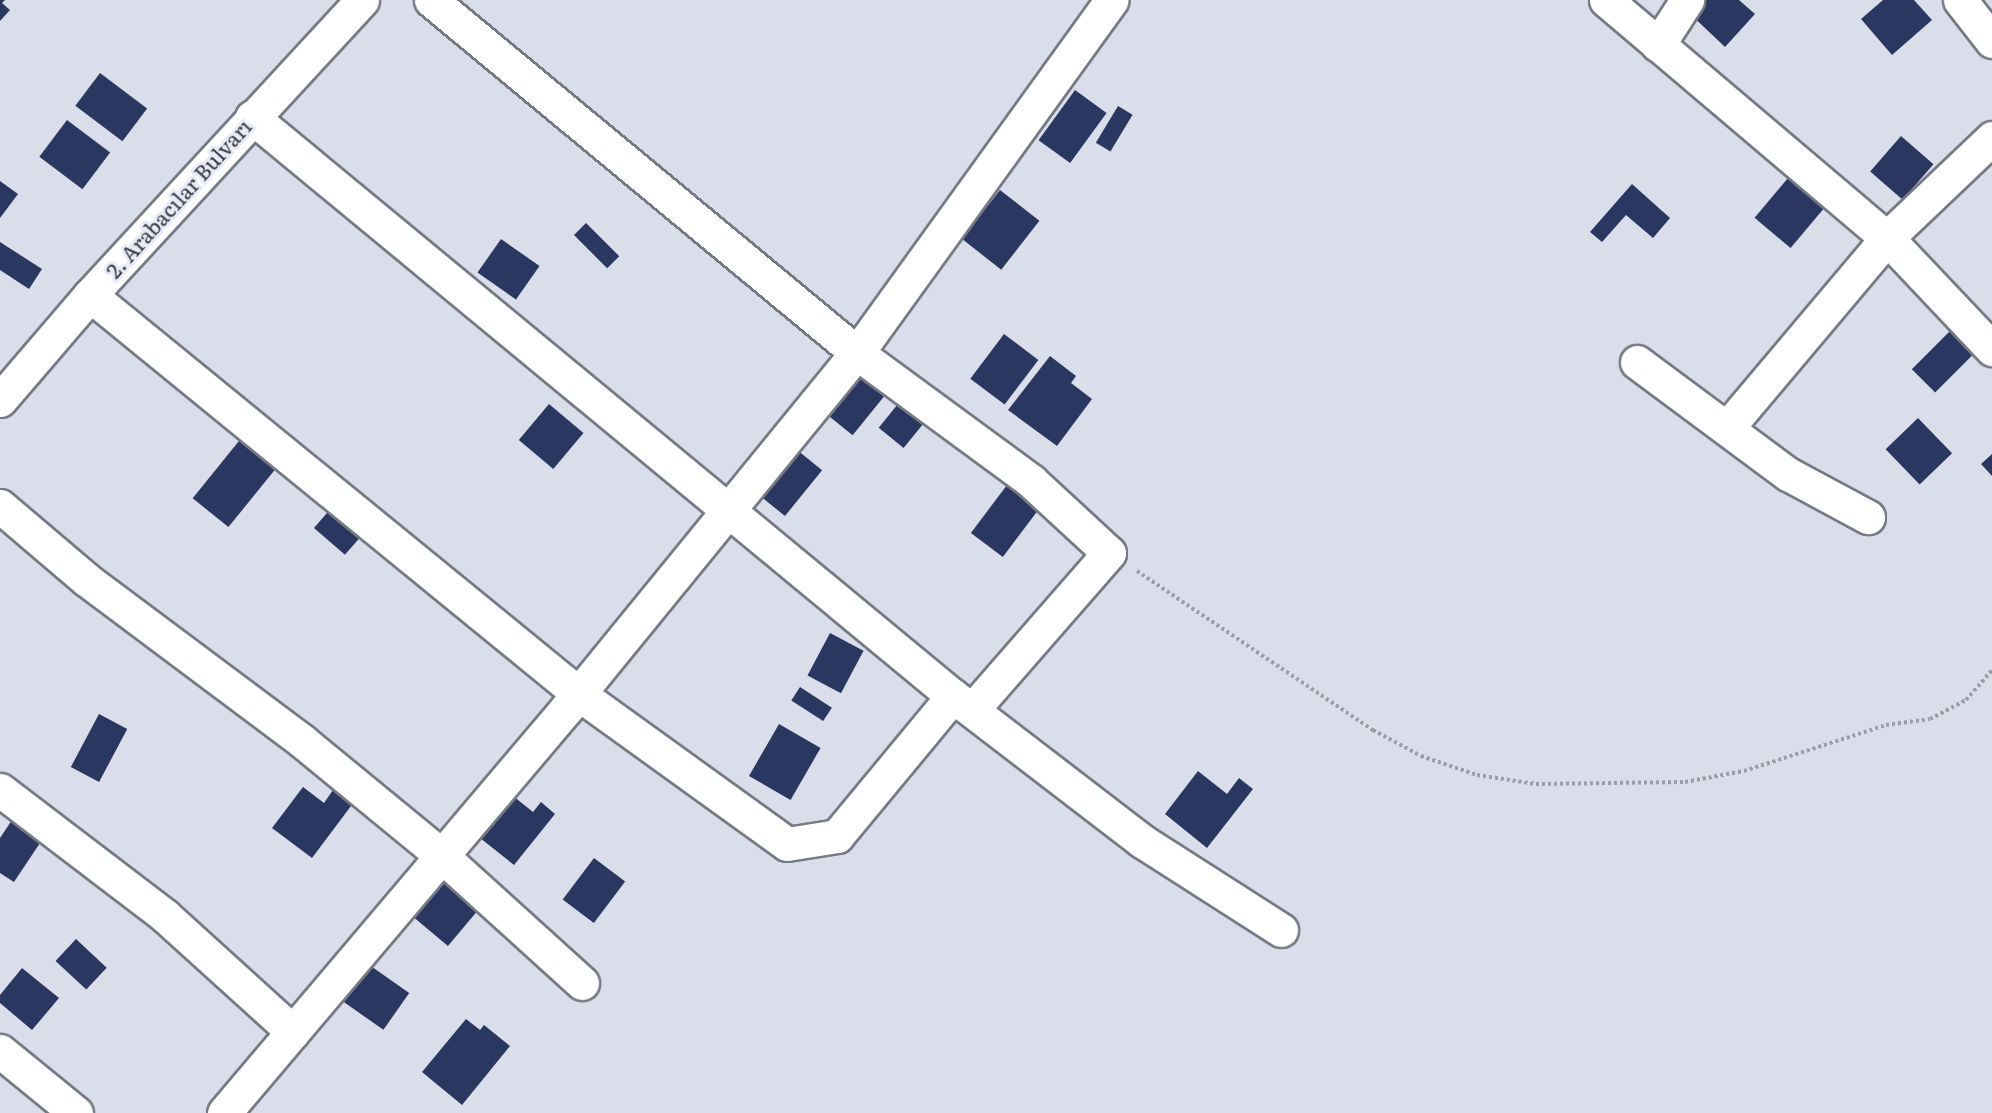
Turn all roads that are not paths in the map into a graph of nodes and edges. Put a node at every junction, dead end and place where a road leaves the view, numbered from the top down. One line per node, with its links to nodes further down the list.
1 (363, 0): 9 (street, 2. Arabacılar Bulvarı)
2 (431, 0): 14 (street)
3 (1112, 0): 14 (street)
4 (1606, 0): 8 (street)
5 (1687, 0): 8 (street)
6 (1960, 0): 7 (street)
7 (1992, 41)
8 (1658, 45): 11 (street)
9 (252, 117): 12 (street, 2. Arabacılar Bulvarı); 19 (street)
10 (1992, 138): 11 (street)
11 (1887, 238): 13 (street); 17 (street)
12 (90, 295): 16 (street, 2. Arabacılar Bulvarı); 21 (street)
13 (1992, 349)
14 (857, 353): 19 (street); 22 (street)
15 (1637, 362): 17 (street)
16 (0, 400)
17 (1727, 428): 20 (street)
18 (0, 506): 24 (street)
19 (726, 510): 21 (street); 22 (street)
20 (1868, 517)
21 (579, 694): 22 (street); 24 (street)
22 (963, 703): 25 (street)
23 (0, 790): 27 (street)
24 (442, 856): 26 (street); 27 (street)
25 (1281, 930)
26 (582, 983)
27 (293, 1032): 30 (street)
28 (0, 1051): 29 (street)
29 (76, 1113)
30 (224, 1113)

